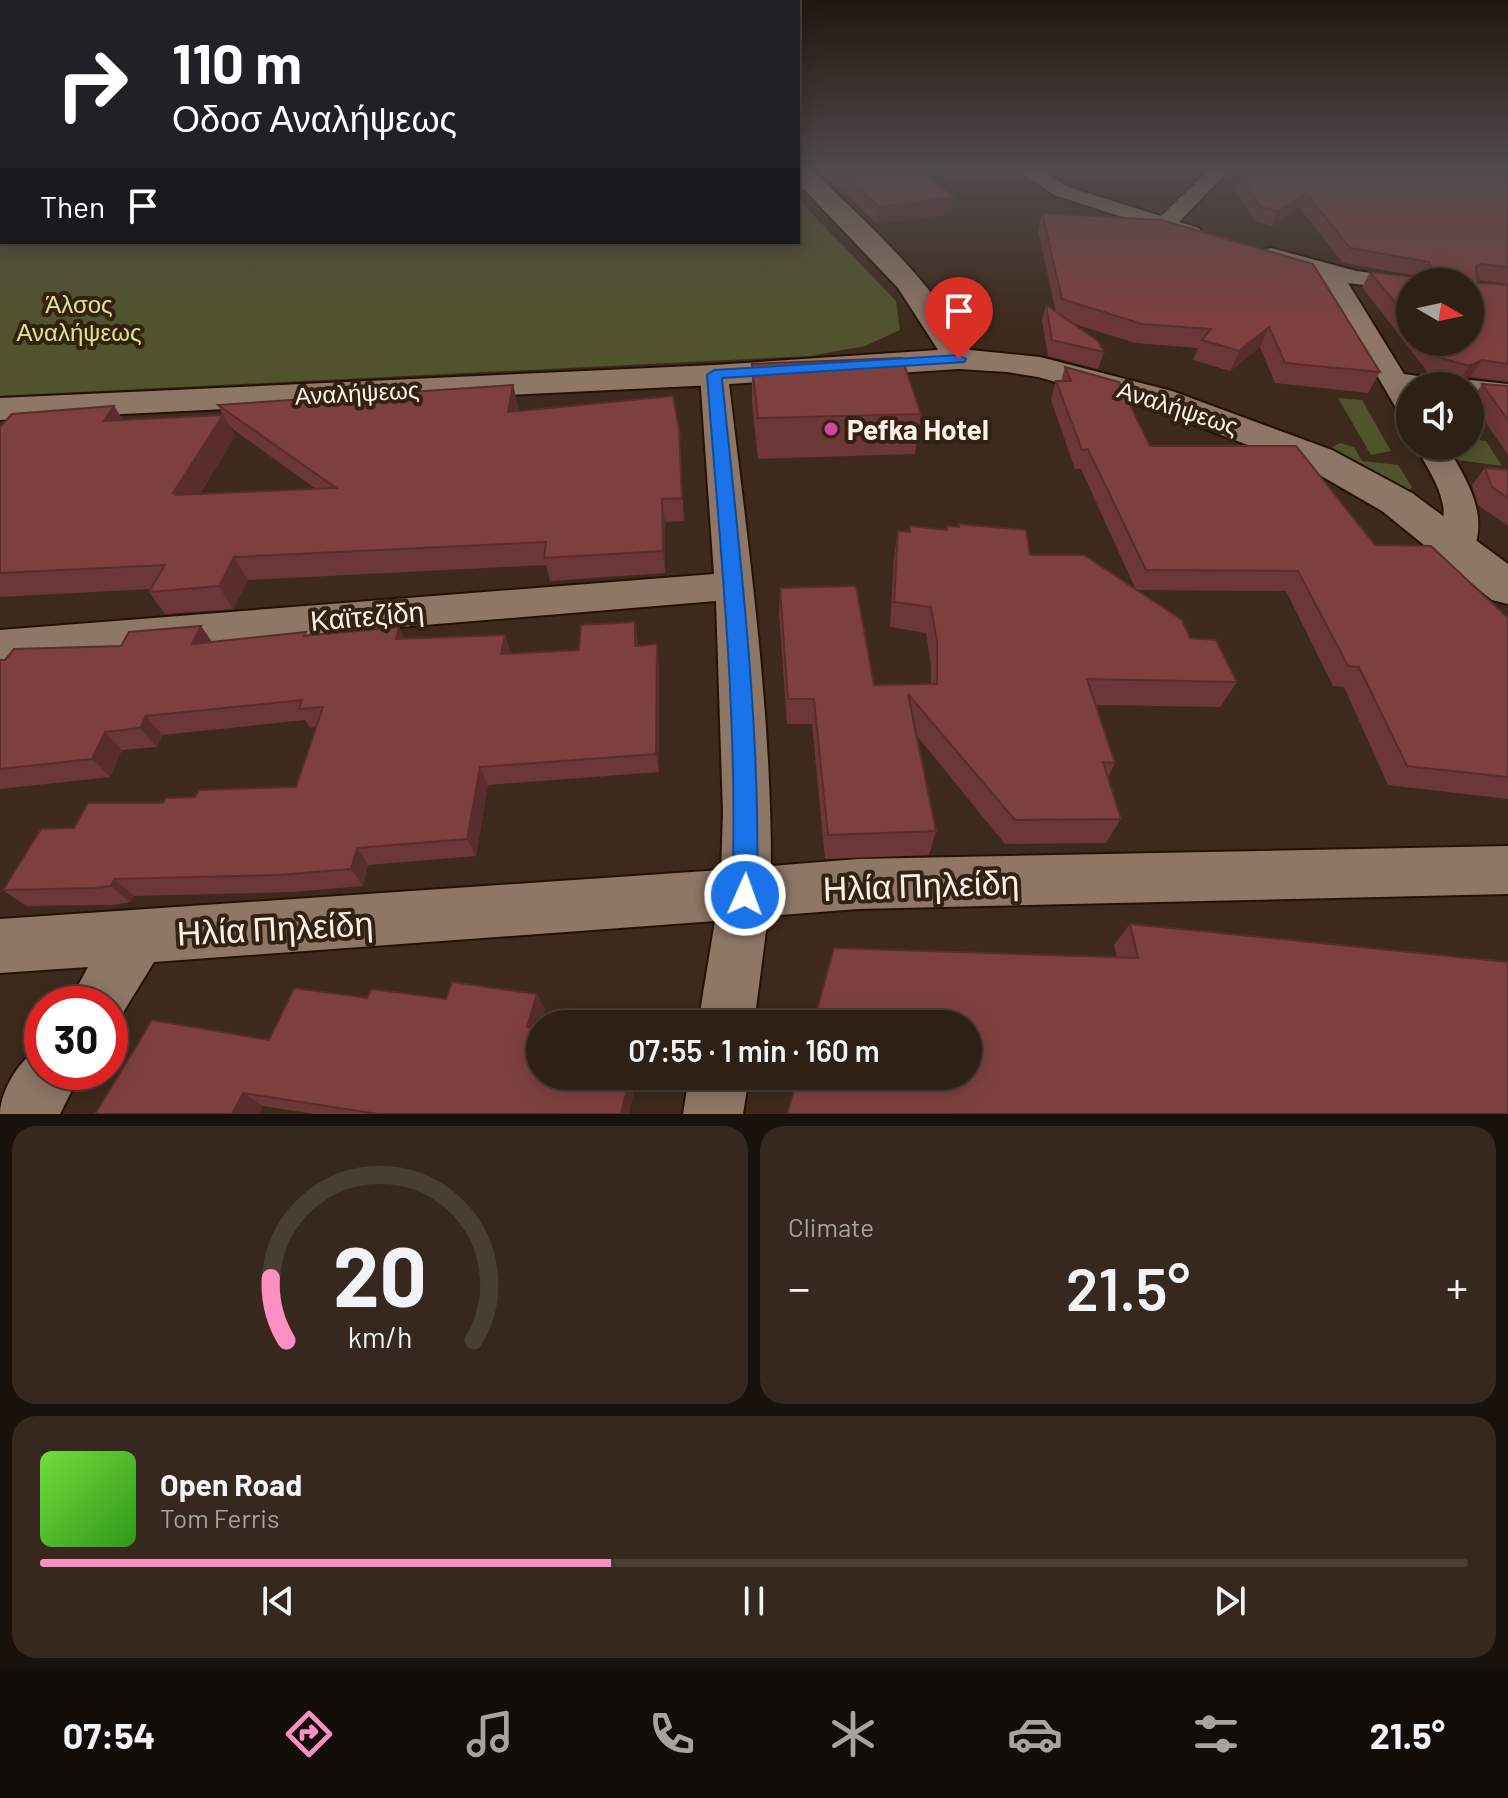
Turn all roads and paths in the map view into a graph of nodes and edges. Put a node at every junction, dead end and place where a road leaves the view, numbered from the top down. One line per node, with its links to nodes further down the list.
1 (849, 222): 9 (street)
2 (1155, 222): 4 (street)
3 (1167, 222): 4 (street)
4 (1164, 225): 5 (street)
5 (1209, 238)
6 (1254, 251): 7 (street)
7 (1329, 272): 8 (street); 11 (street)
8 (1396, 282)
9 (959, 359): 10 (street, Αναλήψεως); 17 (street, Αναλήψεως)
10 (714, 375): 15 (street, Αναλήψεως); 18 (street)
11 (1394, 382): 12 (street)
12 (1396, 385)
13 (1484, 390): 14 (street)
14 (1508, 393)
15 (0, 409)
16 (1439, 460): 17 (street)
17 (1457, 547): 19 (street, Αναλήψεως)
18 (734, 586): 20 (street, Καϊτεζίδη); 22 (street)
19 (1508, 588)
20 (0, 645)
21 (1508, 870): 22 (street, Ηλία Πηλείδη)
22 (745, 895): 23 (street, Ηλία Πηλείδη); 26 (street)
23 (141, 935): 24 (street, Ηλία Πηλείδη); 25 (street)
24 (0, 946)
25 (108, 986)
26 (728, 1010)
27 (40, 1090): 29 (street)
28 (717, 1090): 30 (street)
29 (25, 1114)
30 (713, 1114)

